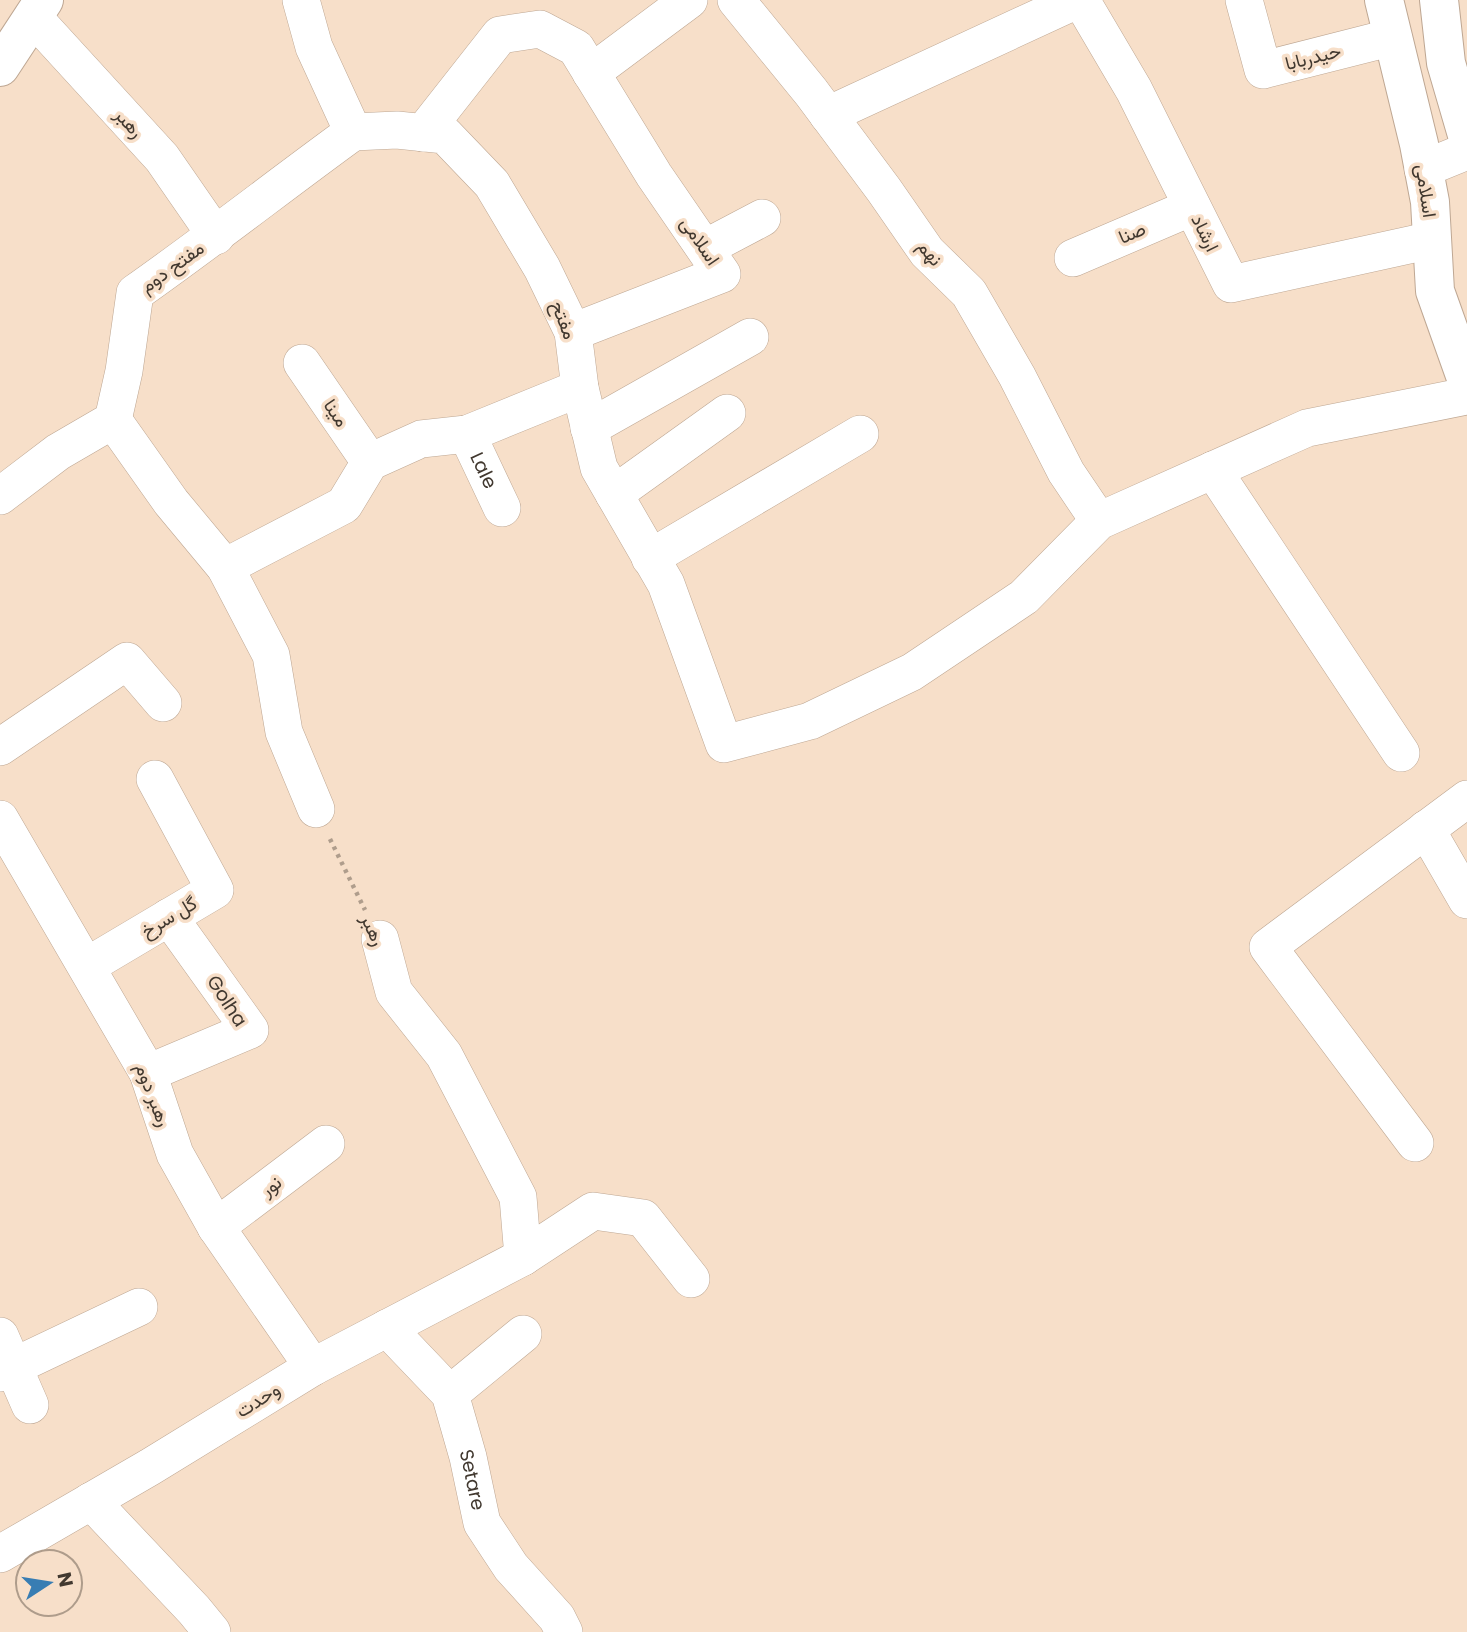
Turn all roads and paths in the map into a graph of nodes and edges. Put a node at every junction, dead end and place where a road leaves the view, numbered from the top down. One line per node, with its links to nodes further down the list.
1 (301, 0): 13 (street)
2 (689, 0): 11 (street)
3 (736, 0): 12 (street, نهم)
4 (1079, 0): 12 (street); 18 (street, ارشاد)
5 (1244, 0): 9 (street, حیدربابا)
6 (1384, 0): 9 (street, اسلامی)
7 (1439, 0): 15 (street)
8 (39, 8): 10 (street); 20 (street, رهبر)
9 (1393, 37): 17 (street, اسلامی)
10 (0, 67)
11 (591, 73): 14 (street, اسلامی); 22 (street, اسلامی)
12 (828, 115): 40 (street, نهم)
13 (354, 132): 14 (street, مفتح); 20 (street, مفتح دوم)
14 (423, 133): 24 (street, مفتح)
15 (1467, 135)
16 (1467, 151): 17 (street)
17 (1423, 169): 21 (street, اسلامی)
18 (1192, 207): 21 (street, ارشاد); 23 (street, صنا)
19 (762, 218): 22 (street)
20 (216, 236): 31 (street, مفتح دوم)
21 (1432, 240): 27 (street, اسلامی)
22 (705, 248): 24 (street, اسلامی)
23 (1073, 258)
24 (573, 332): 28 (street, مفتح)
25 (750, 337): 32 (street)
26 (302, 363): 35 (street, مینا)
27 (1467, 381)
28 (580, 388): 32 (street, مفتح); 33 (street)
29 (1467, 396): 36 (street)
30 (727, 413): 37 (street)
31 (113, 420): 38 (street); 42 (street)
32 (589, 428): 37 (street, مفتح)
33 (467, 434): 35 (street); 39 (street, Lale)
34 (860, 434): 41 (street)
35 (370, 462): 42 (street)
36 (1213, 470): 40 (street); 45 (street)
37 (614, 494): 41 (street, مفتح)
38 (0, 496)
39 (502, 508)
40 (1099, 521): 41 (street, مفتح)
41 (650, 558)
42 (225, 567): 48 (street)
43 (163, 703): 44 (street)
44 (0, 747)
45 (1401, 753)
46 (155, 779): 52 (street, گل سرخ)
47 (1467, 799): 50 (street)
48 (316, 809): 53 (path, رهبر)
49 (0, 820): 54 (street, رهبر دوم)
50 (1426, 829): 51 (street); 56 (street)
51 (1467, 900)
52 (169, 917): 54 (street, گل سرخ); 55 (street, Golha)
53 (380, 939): 59 (street, رهبر)
54 (87, 966): 55 (street, رهبر دوم)
55 (148, 1073): 58 (street, رهبر دوم)
56 (1415, 1143)
57 (326, 1144): 58 (street, نور)
58 (216, 1227): 65 (street, رهبر دوم)
59 (523, 1257): 60 (street); 62 (street, وحدت)
60 (691, 1279)
61 (139, 1307): 64 (street)
62 (387, 1328): 65 (street, وحدت); 66 (street, Setare)
63 (523, 1334): 66 (street)
64 (4, 1359): 67 (street)
65 (313, 1367): 68 (street, وحدت)
66 (450, 1394): 71 (street, Setare)
67 (30, 1405)
68 (91, 1500): 69 (street, وحدت); 70 (street)
69 (0, 1554)
70 (212, 1632)
71 (564, 1632)

